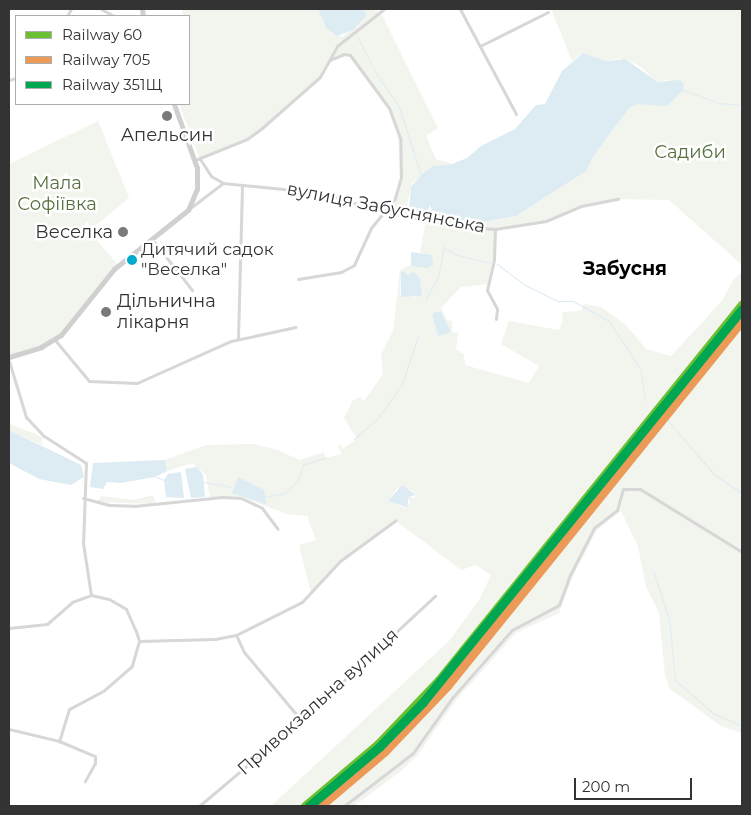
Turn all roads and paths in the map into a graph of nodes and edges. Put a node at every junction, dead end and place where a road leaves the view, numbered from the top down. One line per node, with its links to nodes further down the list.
1 (101, 9): 5 (street)
2 (381, 9): 7 (street)
3 (460, 9): 6 (street)
4 (548, 12): 6 (street)
5 (112, 15)
6 (480, 46): 9 (street)
7 (330, 60): 10 (street); 15 (street)
8 (174, 105): 10 (main road)
9 (516, 114)
10 (198, 160): 11 (street); 14 (main road)
11 (223, 183): 12 (street, вулиця Забуснянська); 14 (street)
12 (242, 184): 15 (street, вулиця Забуснянська); 22 (street)
13 (618, 199): 16 (street, вулиця Забуснянська)
14 (188, 210): 17 (main road)
15 (383, 212): 16 (street, вулиця Забуснянська); 18 (street)
16 (495, 229): 20 (street)
17 (151, 238): 19 (street); 23 (main road)
18 (298, 279)
19 (192, 290)
20 (496, 319)
21 (296, 327): 22 (street)
22 (238, 339): 23 (street)
23 (55, 340): 24 (main road)
24 (9, 357)
25 (9, 361): 26 (street)
26 (83, 498): 28 (street); 30 (street)
27 (396, 520): 33 (street)
28 (278, 529)
29 (742, 552): 40 (street)
30 (91, 595): 32 (street); 34 (street)
31 (435, 596): 35 (street, Привокзальна вулиця)
32 (9, 628)
33 (236, 634): 34 (street); 35 (street)
34 (139, 641): 37 (street)
35 (301, 720): 39 (street, Привокзальна вулиця)
36 (9, 729): 37 (street)
37 (58, 741): 38 (street)
38 (85, 781)
39 (199, 806)
40 (344, 806)

